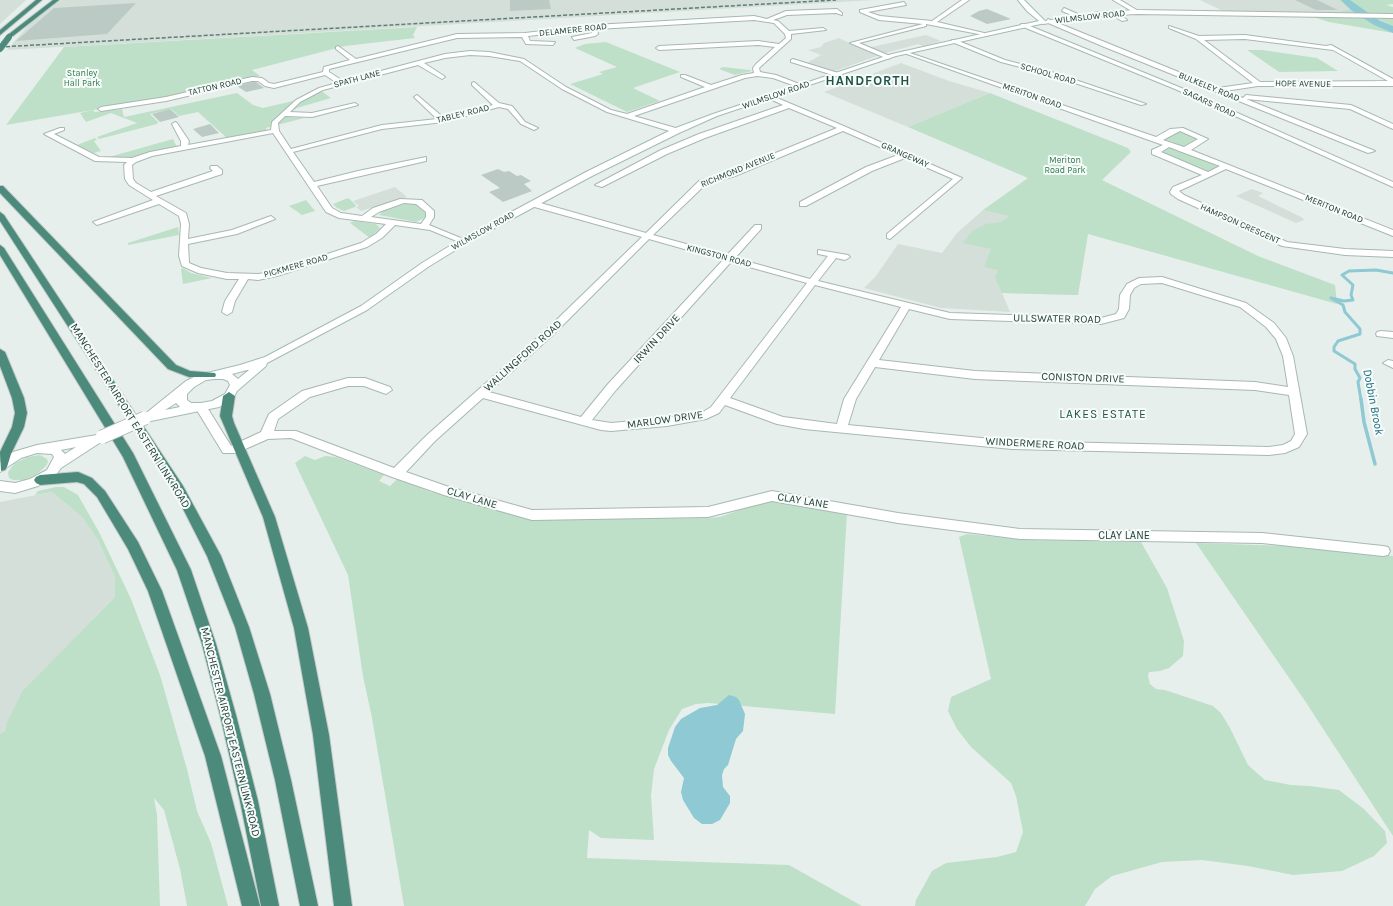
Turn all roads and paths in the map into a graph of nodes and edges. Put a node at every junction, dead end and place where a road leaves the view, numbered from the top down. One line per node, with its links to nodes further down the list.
1 (31, 0): 23 (highway)
2 (39, 0): 23 (highway)
3 (48, 0): 27 (highway)
4 (56, 0): 27 (highway)
5 (966, 0): 18 (street)
6 (1021, 0): 17 (street)
7 (1116, 0): 10 (street)
8 (904, 4): 18 (street)
9 (1064, 10): 13 (street)
10 (1137, 12): 11 (street, WILMSLOW ROAD); 14 (street, WILMSLOW ROAD)
11 (1112, 13): 13 (street, WILMSLOW ROAD); 16 (street)
12 (840, 14): 15 (street)
13 (1078, 16): 17 (street, WILMSLOW ROAD)
14 (1393, 16)
15 (768, 20): 20 (street, DELAMERE ROAD); 24 (street, DELAMERE ROAD)
16 (1124, 20)
17 (1045, 21): 19 (street, WILMSLOW ROAD); 47 (street, BULKELEY ROAD)
18 (933, 23): 25 (street); 37 (street)
19 (1023, 25): 25 (street, WILMSLOW ROAD); 53 (street, SAGARS ROAD)
20 (594, 27): 26 (street, DELAMERE ROAD); 28 (street)
21 (1170, 27): 29 (street)
22 (823, 30): 24 (street)
23 (0, 33)
24 (788, 33): 32 (street)
25 (982, 34): 30 (street, WILMSLOW ROAD)
26 (525, 35): 31 (street); 38 (street, DELAMERE ROAD)
27 (10, 36): 33 (highway, bridge)
28 (574, 38)
29 (1198, 38): 48 (street); 50 (street)
30 (954, 41): 36 (street, WILMSLOW ROAD); 58 (street, SCHOOL ROAD)
31 (553, 43)
32 (780, 46): 35 (street); 42 (street)
33 (0, 48)
34 (338, 48): 38 (street)
35 (659, 48)
36 (906, 52): 37 (street, WILMSLOW ROAD); 73 (street, MERITON ROAD)
37 (888, 57): 43 (street, WILMSLOW ROAD)
38 (354, 60): 41 (street, DELAMERE ROAD)
39 (793, 61): 43 (street)
40 (419, 63): 45 (street); 46 (street, SPATH LANE); 64 (street, SPATH LANE)
41 (326, 73): 46 (street); 62 (street, TATTON ROAD)
42 (757, 74): 51 (street); 52 (street)
43 (836, 74): 51 (street, WILMSLOW ROAD)
44 (683, 76): 52 (street)
45 (441, 77)
46 (342, 83): 63 (street, SPATH LANE)
47 (1200, 83): 53 (street); 54 (street, BULKELEY ROAD)
48 (1392, 83): 50 (street, HOPE AVENUE)
49 (474, 84): 60 (street)
50 (1258, 84): 54 (street, HOPE AVENUE)
51 (800, 86): 57 (street, WILMSLOW ROAD)
52 (709, 87): 64 (street)
53 (1177, 88): 85 (street, SAGARS ROAD)
54 (1216, 90): 55 (street, BULKELEY ROAD)
55 (1230, 95): 68 (street); 78 (street, BULKELEY ROAD)
56 (417, 97): 65 (street)
57 (770, 97): 61 (street, GRANGEWAY); 72 (street, WILMSLOW ROAD)
58 (1143, 104)
59 (355, 105): 63 (street)
60 (497, 105): 65 (street, TABLEY ROAD); 67 (street, TABLEY ROAD)
61 (791, 105): 69 (street, GRANGEWAY); 87 (street, WILMSLOW ROAD)
62 (101, 109)
63 (283, 114): 71 (street, SPATH LANE)
64 (625, 117): 72 (street, SPATH LANE)
65 (442, 120): 77 (street, TABLEY ROAD)
66 (175, 124): 75 (street)
67 (544, 126)
68 (1393, 127)
69 (844, 128): 79 (street, GRANGEWAY); 101 (street, RICHMOND AVENUE)
70 (62, 129): 81 (street)
71 (276, 131): 75 (street); 77 (street)
72 (676, 131): 91 (street, WILMSLOW ROAD)
73 (1157, 140): 74 (street, MERITON ROAD); 76 (street)
74 (1169, 144): 76 (street, MERITON ROAD); 84 (street)
75 (184, 148): 81 (street)
76 (1185, 150): 82 (street, MERITON ROAD)
77 (290, 151): 86 (street)
78 (1371, 151)
79 (905, 155): 92 (street); 102 (street, GRANGEWAY)
80 (424, 158): 86 (street)
81 (133, 160): 89 (street, PICKMERE ROAD)
82 (1228, 166): 84 (street, HAMPSON CRESCENT); 100 (street, MERITON ROAD)
83 (214, 168): 89 (street)
84 (1209, 174): 107 (street, HAMPSON CRESCENT)
85 (1393, 184)
86 (312, 185): 94 (street)
87 (599, 185)
88 (0, 188): 120 (highway)
89 (150, 195): 90 (street, PICKMERE ROAD)
90 (159, 201): 96 (street); 104 (street, PICKMERE ROAD)
91 (534, 204): 101 (street, KINGSTON ROAD); 103 (street, WILMSLOW ROAD)
92 (803, 204)
93 (0, 215): 145 (highway, MANCHESTER AIRPORT EASTERN LINK ROAD)
94 (364, 218): 97 (street); 98 (street)
95 (271, 219): 104 (street)
96 (97, 222)
97 (394, 222): 98 (street); 111 (street, PICKMERE ROAD)
98 (424, 226): 103 (street)
99 (758, 227): 110 (street, IRWIN DRIVE)
100 (1393, 233)
101 (647, 236): 110 (street, KINGSTON ROAD); 125 (street, WALLINGFORD ROAD)
102 (890, 236)
103 (464, 241): 118 (street, WILMSLOW ROAD)
104 (185, 242): 111 (street, PICKMERE ROAD)
105 (0, 248): 144 (highway, MANCHESTER AIRPORT EASTERN LINK ROAD)
106 (821, 252): 108 (street)
107 (1393, 254)
108 (833, 255): 109 (street); 112 (street, MARLOW DRIVE)
109 (845, 257)
110 (730, 259): 112 (street, KINGSTON ROAD); 129 (street, IRWIN DRIVE)
111 (245, 277): 114 (street)
112 (812, 282): 113 (street, KINGSTON ROAD); 126 (street, MARLOW DRIVE)
113 (906, 306): 119 (street); 124 (street, ULLSWATER ROAD)
114 (227, 312)
115 (1381, 334): 116 (street)
116 (1393, 334)
117 (0, 352): 136 (highway)
118 (269, 359): 120 (street, WILMSLOW ROAD); 123 (street, WILMSLOW ROAD)
119 (872, 363): 124 (street, CONISTON DRIVE); 130 (street)
120 (213, 375): 121 (street, WILMSLOW ROAD); 123 (street)
121 (184, 389): 127 (street); 128 (street)
122 (386, 390): 131 (street)
123 (232, 392): 127 (street, WILMSLOW ROAD); 134 (highway)
124 (1295, 392): 130 (street, WINDERMERE ROAD)
125 (482, 394): 129 (street, MARLOW DRIVE); 137 (street, WALLINGFORD ROAD)
126 (723, 400): 129 (street, MARLOW DRIVE); 130 (street, WINDERMERE ROAD)
127 (198, 408): 128 (street); 134 (street)
128 (145, 418): 132 (street, bridge)
129 (585, 420)
130 (842, 429)
131 (266, 435): 134 (street, CLAY LANE); 137 (street, CLAY LANE)
132 (99, 438): 133 (street); 135 (street)
133 (44, 448): 135 (street); 136 (street)
134 (239, 448): 146 (highway)
135 (57, 466): 138 (street)
136 (1, 467)
137 (396, 474): 142 (street, CLAY LANE)
138 (40, 480): 140 (street); 143 (highway)
139 (0, 486): 140 (street)
140 (15, 488): 141 (street)
141 (0, 492)
142 (1383, 551)
143 (251, 906)
144 (270, 906)
145 (309, 906)
146 (343, 906)

